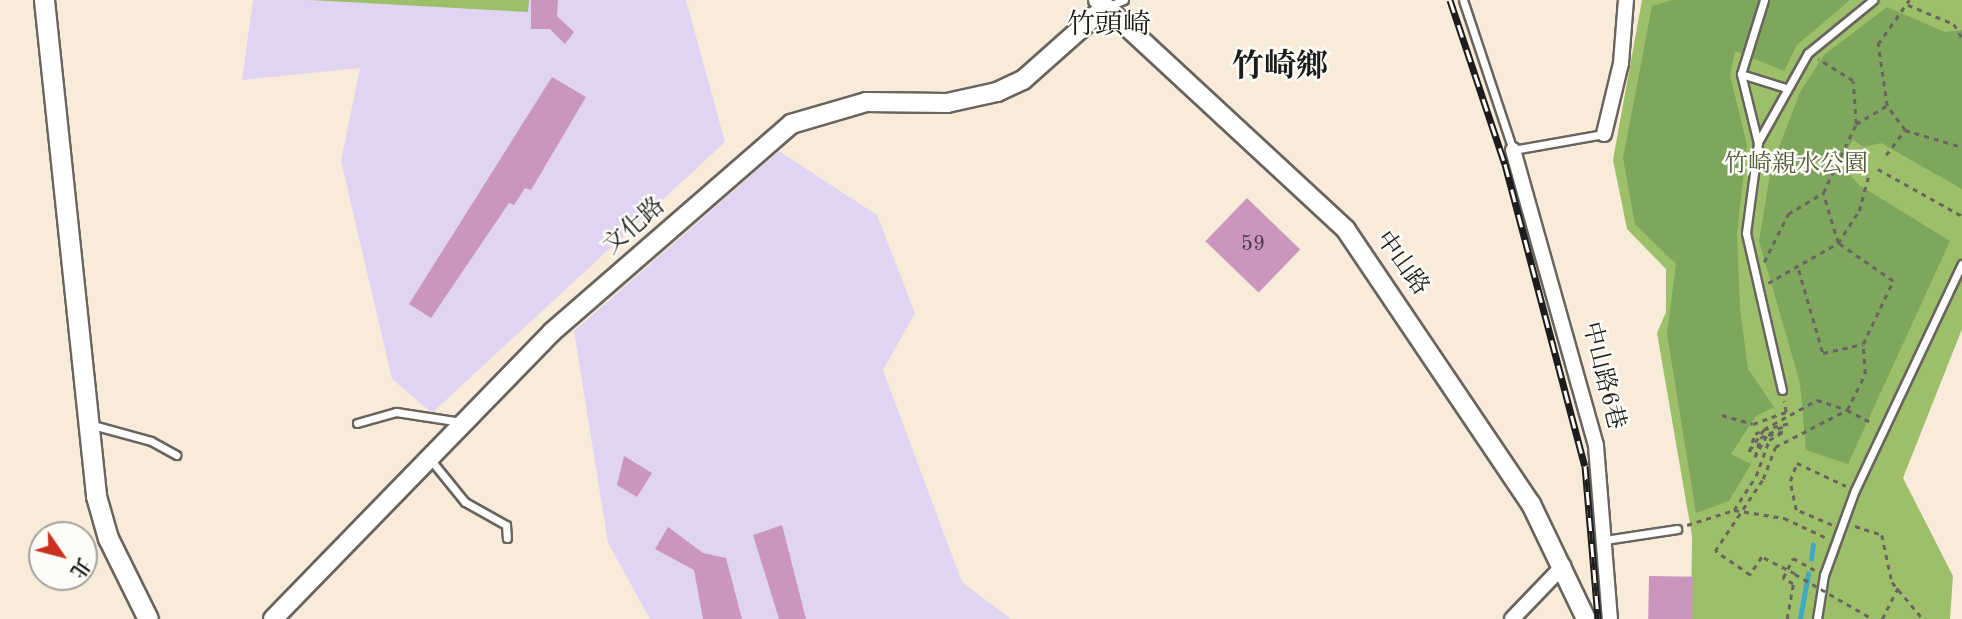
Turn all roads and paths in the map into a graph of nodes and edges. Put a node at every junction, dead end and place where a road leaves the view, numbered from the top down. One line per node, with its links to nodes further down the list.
1 (44, 0): 37 (main road)
2 (1124, 0): 8 (lane)
3 (1463, 0): 20 (lane, 中山路6巷)
4 (1626, 0): 17 (street)
5 (1765, 0): 12 (lane)
6 (1873, 0): 11 (lane)
7 (1909, 0): 9 (path)
8 (1101, 4): 35 (street, 文化路); 49 (street, 中山路)
9 (1908, 5): 10 (path); 14 (path)
10 (1962, 38)
11 (1808, 53): 13 (lane); 15 (path)
12 (1741, 74): 13 (lane); 18 (lane)
13 (1786, 88): 18 (lane)
14 (1886, 106): 15 (path); 16 (path)
15 (1856, 124): 24 (path)
16 (1905, 130): 19 (path); 21 (path)
17 (1605, 134): 20 (lane)
18 (1758, 143): 29 (lane)
19 (1962, 147)
20 (1513, 150): 47 (street, 中山路6巷)
21 (1886, 155)
22 (1878, 169): 25 (path)
23 (1868, 177): 26 (path)
24 (1823, 194): 26 (path); 29 (path)
25 (1962, 216)
26 (1838, 243): 28 (path); 30 (path)
27 (1962, 264): 38 (lane)
28 (1799, 270): 29 (path); 30 (path)
29 (1755, 284): 31 (lane)
30 (1863, 344): 32 (path)
31 (1782, 390): 33 (path)
32 (1847, 410): 33 (path); 38 (path); 43 (path)
33 (1786, 412): 34 (path); 42 (path)
34 (1722, 415)
35 (462, 422): 36 (lane); 40 (street, 文化路)
36 (357, 423)
37 (89, 424): 39 (lane); 53 (main road)
38 (1883, 429): 41 (lane)
39 (176, 455)
40 (429, 458): 46 (lane); 54 (street, 文化路)
41 (1855, 490): 45 (lane); 45 (path)
42 (1734, 510): 43 (path); 44 (path)
43 (1740, 512): 48 (path); 50 (path)
44 (1676, 529): 47 (lane)
45 (1841, 529): 48 (lane); 52 (path)
46 (507, 538)
47 (1605, 540): 57 (street, 中山路6巷)
48 (1836, 543): 51 (lane)
49 (1563, 566): 55 (street); 56 (street, 中山路)
50 (1787, 570): 51 (path); 58 (path); 60 (path, bridge)
51 (1824, 575): 59 (lane)
52 (1898, 589): 61 (path); 62 (path)
53 (148, 619)
54 (272, 619)
55 (1512, 619)
56 (1586, 619)
57 (1610, 619)
58 (1787, 619)
59 (1817, 619)
60 (1873, 619)
61 (1882, 619)
62 (1923, 619)

